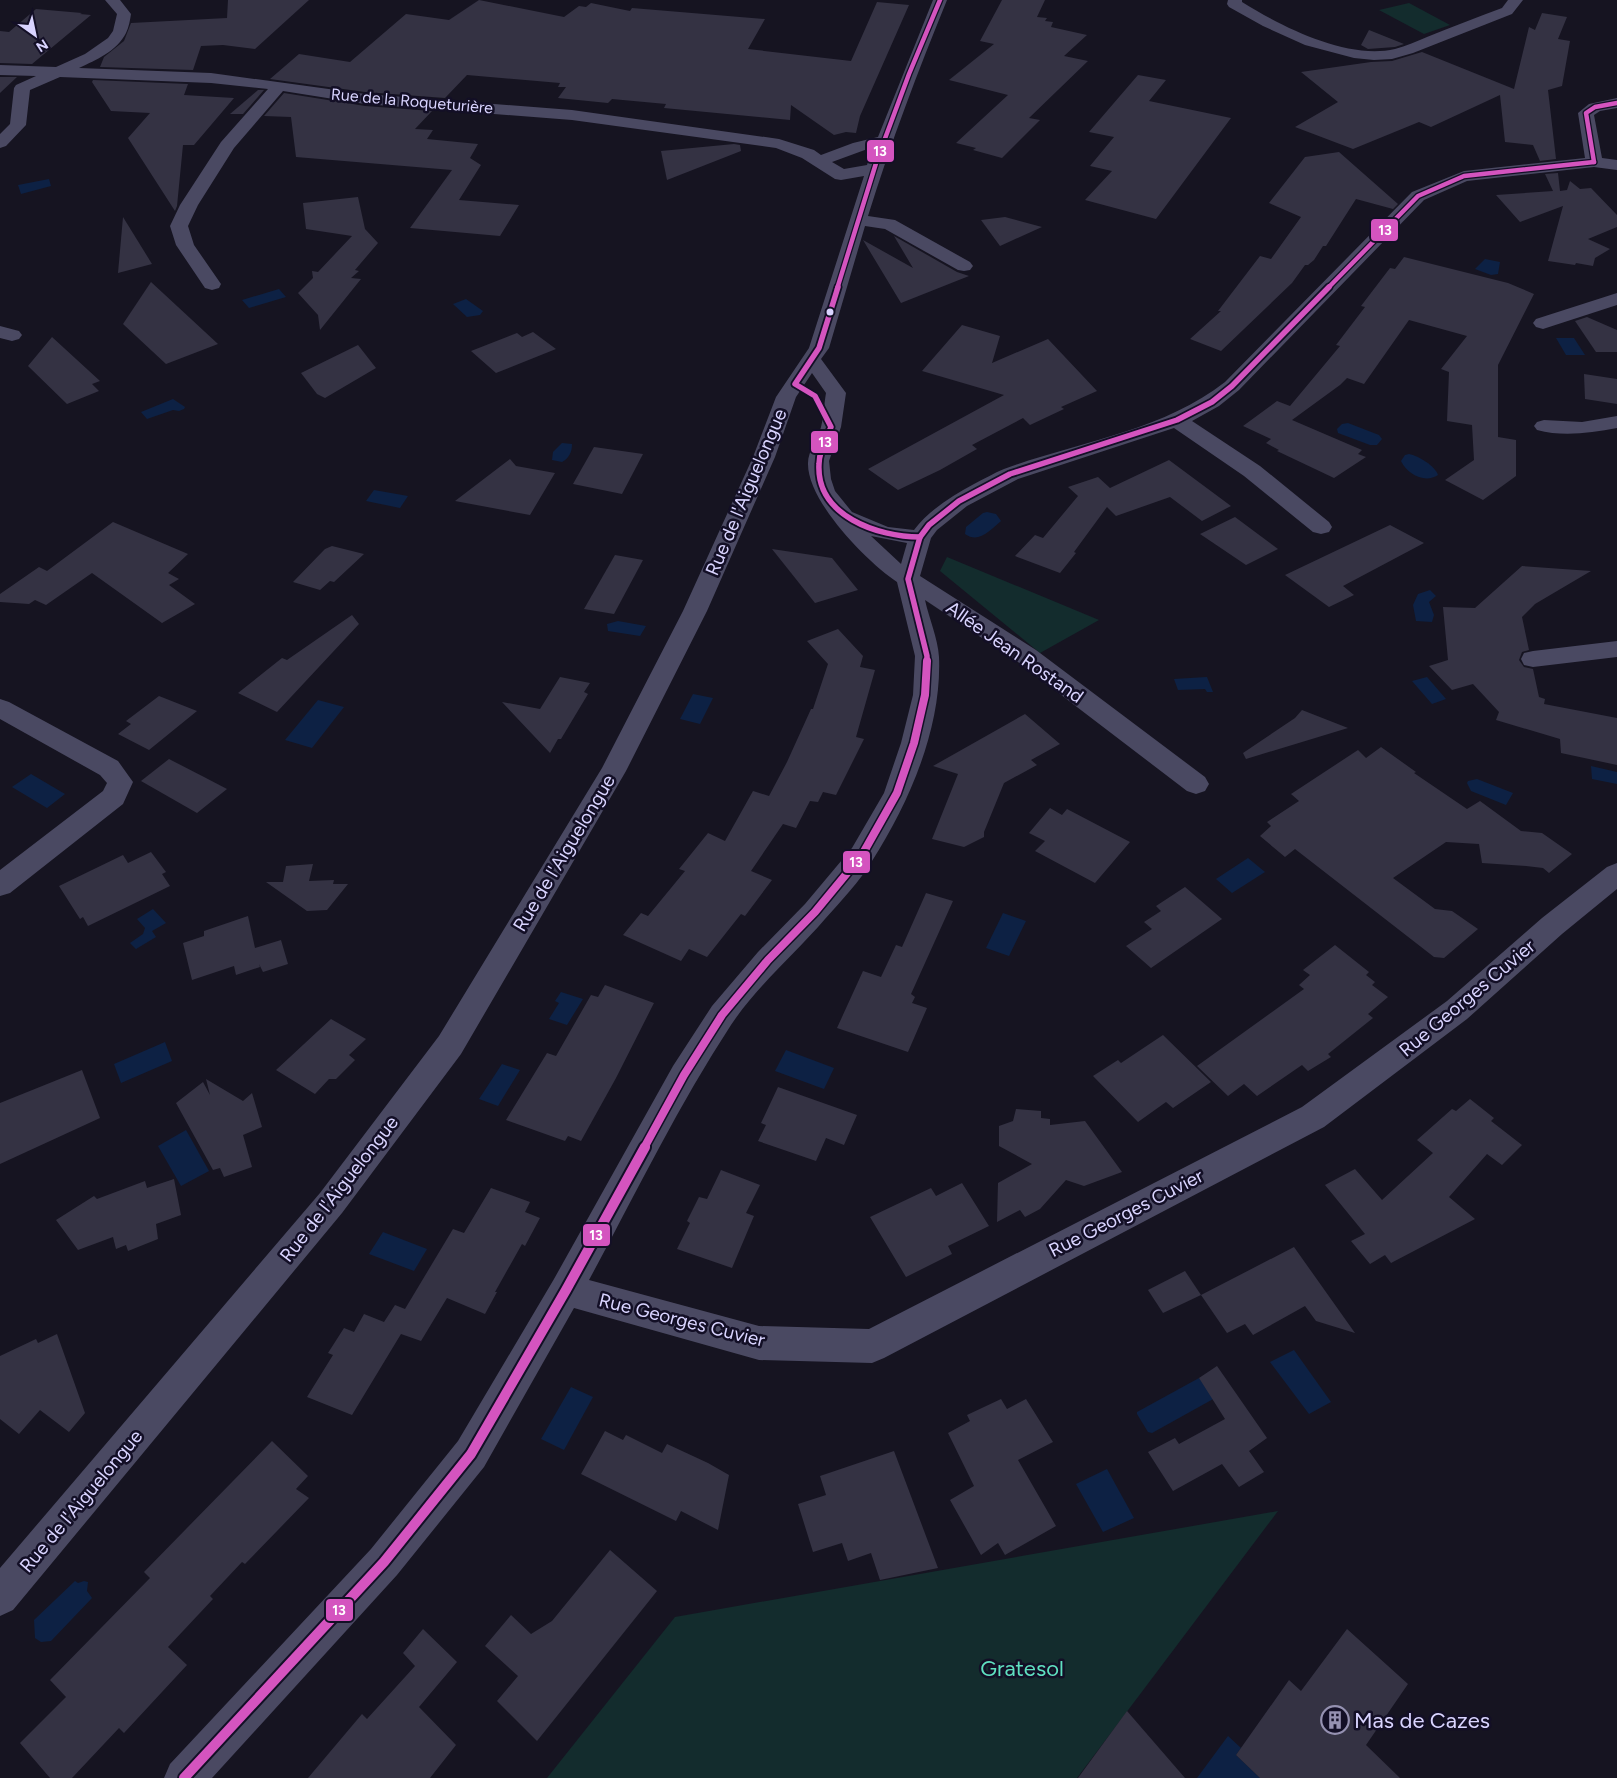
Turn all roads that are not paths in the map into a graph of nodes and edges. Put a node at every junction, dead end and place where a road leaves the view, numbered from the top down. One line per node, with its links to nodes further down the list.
1 (112, 0): 6 (street)
2 (940, 0): 9 (street, Rue de l'Aiguelongue)
3 (1235, 0): 4 (street)
4 (1516, 0)
5 (0, 70): 6 (street, Rue de la Roqueturière)
6 (56, 73): 7 (street, Rue de la Roqueturière); 10 (street)
7 (279, 86): 12 (street, Rue de la Roqueturière); 20 (street)
8 (1617, 103): 13 (street)
9 (884, 140): 11 (street); 14 (street, Rue de l'Aiguelongue)
10 (0, 143)
11 (848, 150): 12 (street); 14 (street)
12 (820, 162): 16 (street, Rue de la Roqueturière)
13 (1594, 162): 15 (street); 25 (street)
14 (876, 165): 16 (street); 17 (street, Rue de l'Aiguelongue)
15 (1617, 165)
16 (841, 175): 17 (street, Rue de la Roqueturière)
17 (867, 190): 18 (street, Rue de l'Aiguelongue)
18 (857, 220): 19 (street); 23 (street, Rue de l'Aiguelongue)
19 (964, 266)
20 (212, 284)
21 (1617, 299): 22 (street)
22 (1543, 323)
23 (811, 360): 24 (street, Rue de l'Aiguelongue); 28 (street, Allée Jean Rostand)
24 (795, 384): 28 (street); 40 (street, Rue de l'Aiguelongue)
25 (1177, 420): 30 (street); 31 (street)
26 (1617, 422): 27 (street)
27 (1544, 426)
28 (831, 427): 29 (street, Allée Jean Rostand)
29 (841, 513): 31 (street, Allée Jean Rostand); 32 (street, Allée Jean Rostand)
30 (1321, 527)
31 (920, 537): 32 (street)
32 (908, 579): 36 (street, Allée Jean Rostand); 39 (street)
33 (1617, 649): 34 (street)
34 (1533, 659)
35 (0, 708): 38 (street)
36 (1196, 784)
37 (1617, 874): 39 (street, Rue Georges Cuvier)
38 (0, 885)
39 (566, 1290): 41 (street)
40 (0, 1597)
41 (184, 1778)

